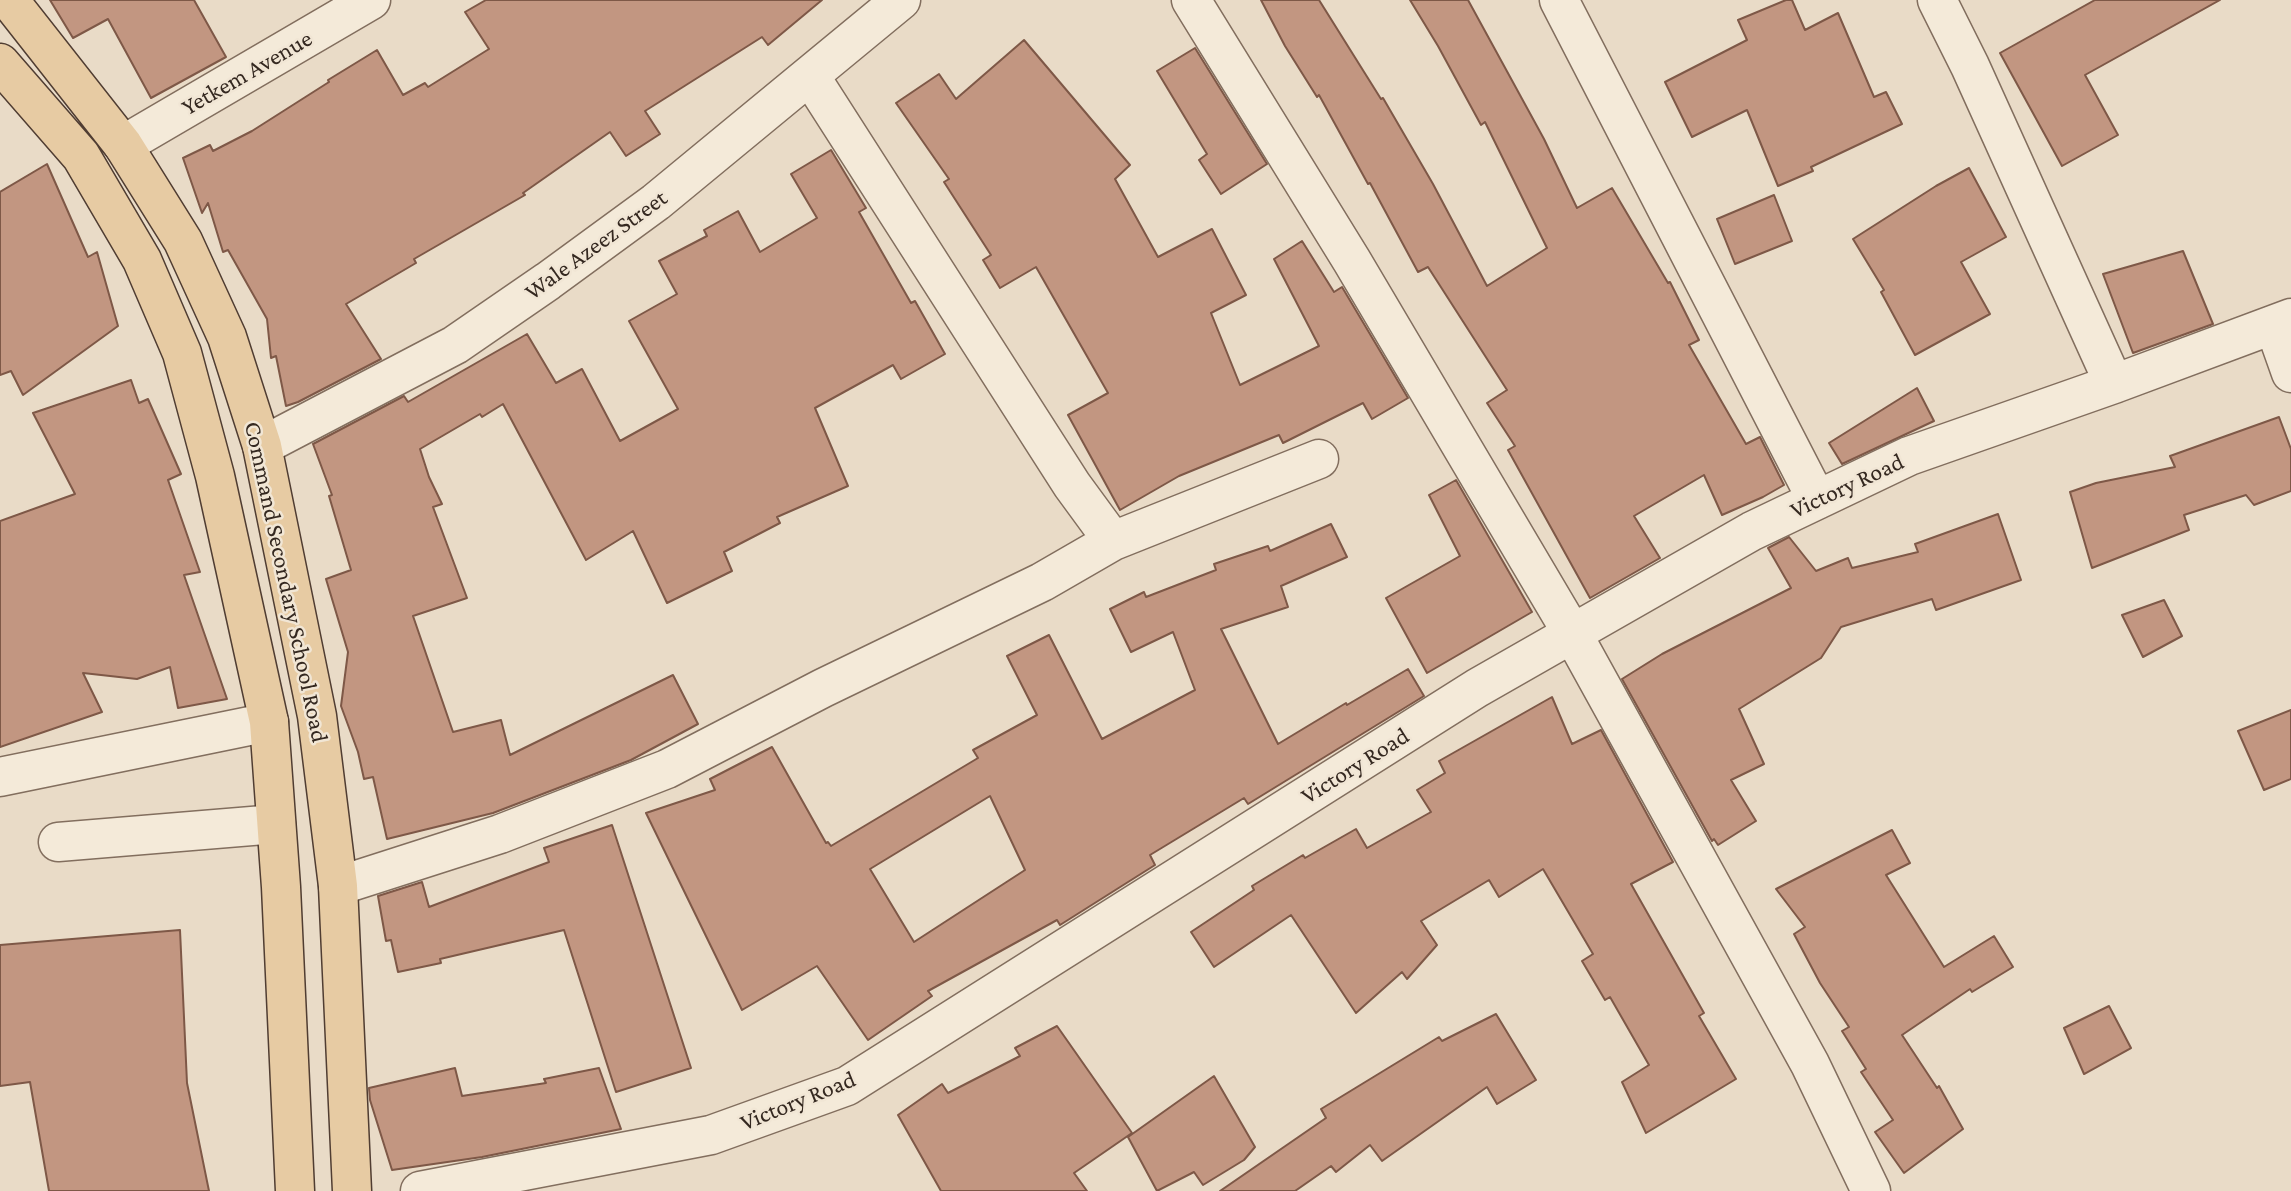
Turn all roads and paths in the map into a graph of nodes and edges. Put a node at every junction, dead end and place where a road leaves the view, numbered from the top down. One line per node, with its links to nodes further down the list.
1 (9, 0): 9 (main road, Command Secondary School Road)
2 (371, 0): 9 (street, Yetkem Avenue)
3 (901, 0): 8 (street, Wale Azeez Street)
4 (1191, 0): 17 (street)
5 (1559, 0): 15 (street)
6 (1937, 0): 12 (street)
7 (0, 63): 18 (main road, Command Secondary School Road)
8 (810, 76): 13 (street, Wale Azeez Street); 16 (street)
9 (123, 145): 13 (main road, Command Secondary School Road)
10 (2282, 321): 11 (street); 12 (street, Victory Road)
11 (2291, 373)
12 (2114, 384): 15 (street, Victory Road)
13 (262, 446): 22 (main road, Command Secondary School Road)
14 (1319, 459): 16 (street)
15 (1817, 500): 17 (street, Victory Road)
16 (1113, 541): 22 (street)
17 (1572, 634): 25 (street, Victory Road); 26 (street)
18 (269, 722): 19 (street); 20 (main road, Command Secondary School Road)
19 (0, 777)
20 (276, 824): 21 (street); 23 (main road, Command Secondary School Road)
21 (58, 842)
22 (338, 886): 24 (main road, Command Secondary School Road)
23 (295, 1191)
24 (352, 1191)
25 (420, 1191)
26 (1871, 1191)

